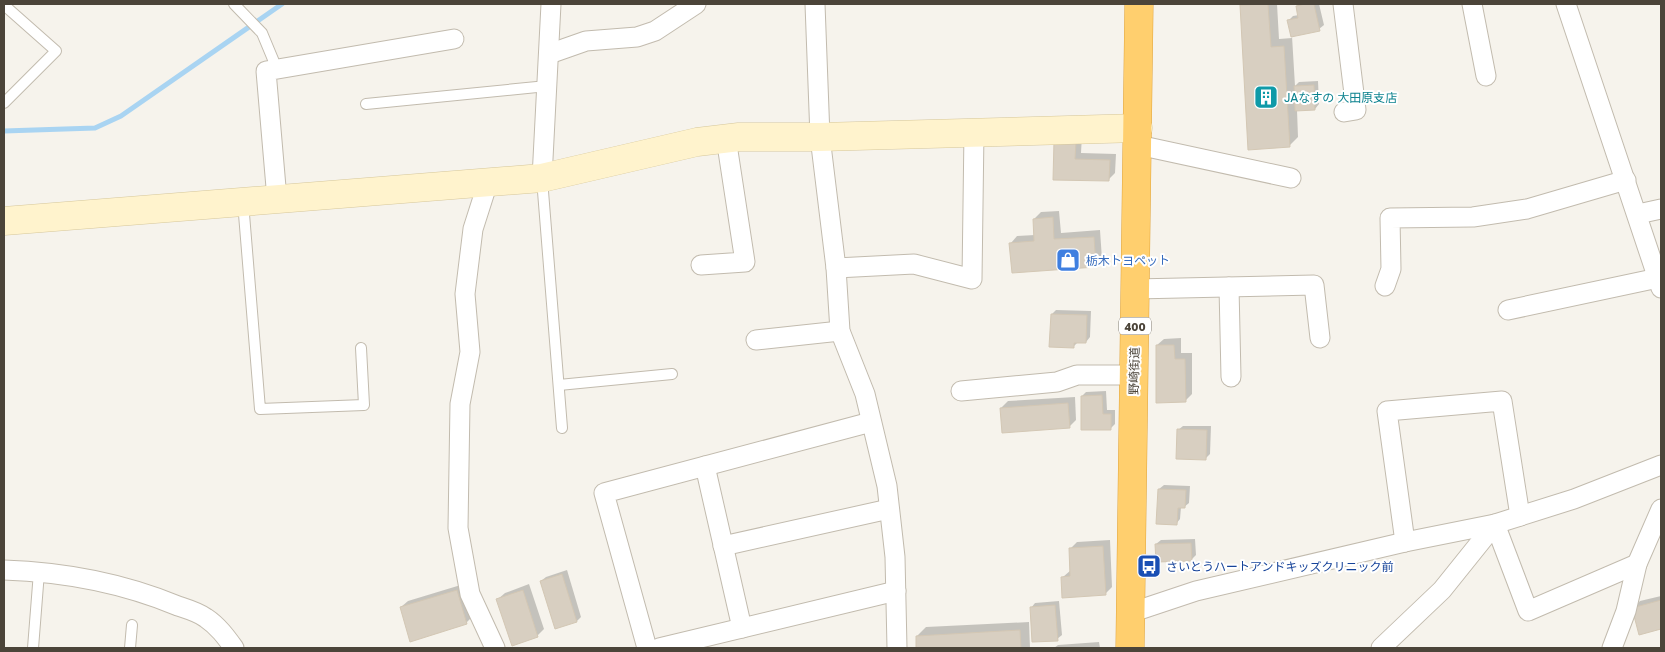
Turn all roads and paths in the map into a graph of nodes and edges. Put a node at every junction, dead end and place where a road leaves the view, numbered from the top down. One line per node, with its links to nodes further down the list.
1 (234, 4): 12 (lane)
2 (551, 4): 11 (street)
3 (696, 4): 11 (street)
4 (815, 4): 19 (street)
5 (1139, 4): 20 (highway, 野崎街道 / 400)
6 (1343, 4): 17 (street)
7 (1472, 4): 13 (street)
8 (1566, 4): 24 (street)
9 (4, 5): 15 (lane)
10 (454, 39): 12 (street)
11 (549, 54): 14 (street)
12 (277, 69): 26 (street)
13 (1486, 76)
14 (547, 86): 16 (lane); 22 (street)
15 (4, 103)
16 (366, 104)
17 (1344, 112)
18 (974, 132): 19 (street); 20 (street); 32 (street)
19 (820, 136): 21 (street); 32 (street)
20 (1138, 137): 23 (street); 36 (highway, 野崎街道 / 400)
21 (726, 138): 22 (street); 31 (street)
22 (542, 178): 25 (street); 45 (lane)
23 (1290, 178)
24 (1626, 180): 29 (street); 34 (street)
25 (488, 182): 26 (street); 67 (street)
26 (277, 199): 27 (street)
27 (242, 202): 30 (street); 41 (lane)
28 (1661, 209): 29 (street)
29 (1638, 214): 33 (street)
30 (4, 221)
31 (702, 265)
32 (836, 268): 38 (street)
33 (1660, 283): 37 (street)
34 (1385, 286)
35 (1228, 287): 36 (street); 39 (street); 44 (street)
36 (1136, 289): 43 (highway, 野崎街道 / 400)
37 (1508, 310)
38 (840, 330): 40 (street); 47 (street)
39 (1320, 338)
40 (756, 340)
41 (361, 348)
42 (672, 374): 45 (lane)
43 (1134, 375): 46 (street); 61 (highway, 野崎街道 / 400)
44 (1231, 376)
45 (559, 385): 48 (lane)
46 (961, 391)
47 (871, 422): 50 (street); 51 (street)
48 (562, 428)
49 (1661, 464): 53 (street)
50 (705, 466): 56 (street); 68 (street)
51 (890, 509): 56 (street); 60 (street)
52 (1661, 509): 57 (street)
53 (1520, 516): 54 (street); 55 (street)
54 (1495, 524): 55 (street); 57 (street); 72 (street)
55 (1405, 542): 61 (street)
56 (723, 546): 63 (street)
57 (1636, 564): 73 (street)
58 (4, 570): 59 (street)
59 (39, 572): 64 (lane); 66 (street)
60 (896, 592): 63 (street); 70 (street)
61 (1130, 613): 71 (highway, 野崎街道 / 400)
62 (132, 624): 65 (lane)
63 (742, 628): 69 (street)
64 (33, 648)
65 (130, 648)
66 (234, 648)
67 (495, 648)
68 (647, 648)
69 (659, 648)
70 (897, 648)
71 (1130, 648)
72 (1381, 648)
73 (1612, 648)

